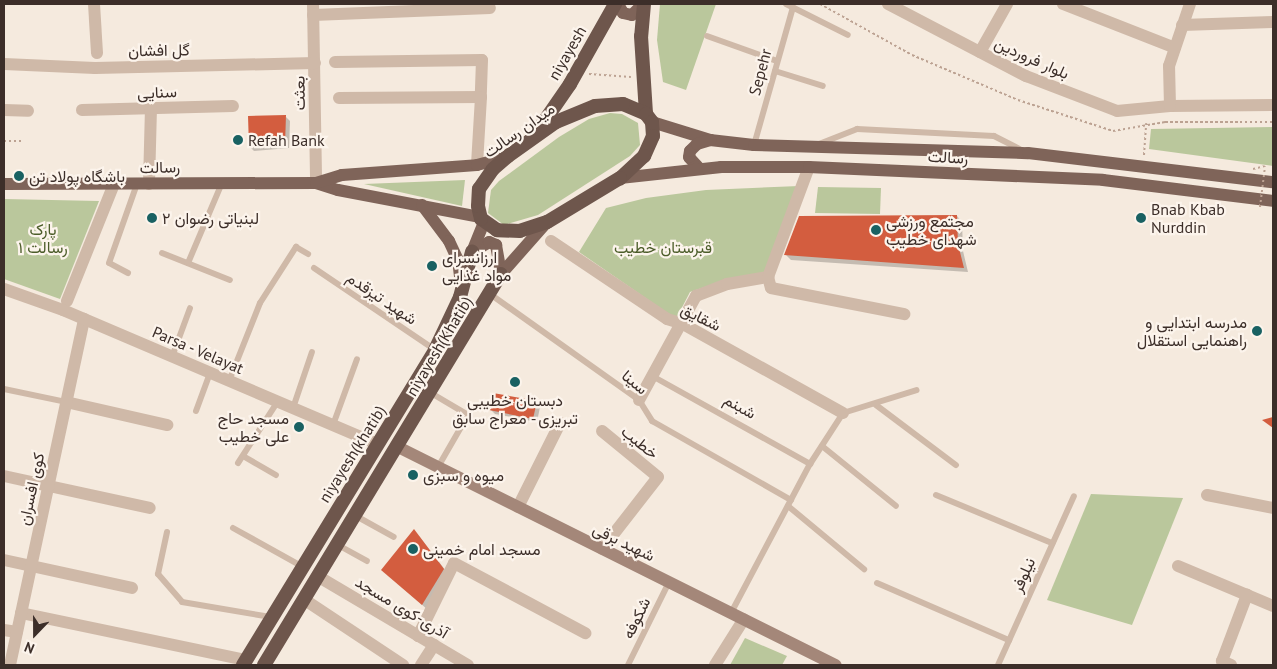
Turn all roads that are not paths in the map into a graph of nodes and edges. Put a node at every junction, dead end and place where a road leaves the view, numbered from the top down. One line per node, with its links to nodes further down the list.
1 (94, 4): 17 (street)
2 (617, 4): 3 (main road); 36 (highway, niyayesh)
3 (643, 4): 34 (highway)
4 (786, 4): 10 (lane)
5 (888, 4): 18 (street, بلوار فروردین)
6 (1007, 4): 18 (street)
7 (1063, 4): 16 (street)
8 (1190, 4): 13 (street)
9 (490, 8): 11 (street)
10 (793, 8): 14 (lane); 19 (lane, Sepehr)
11 (313, 10): 21 (street, بعثت)
12 (1273, 22): 13 (street)
13 (1182, 24): 16 (street)
14 (848, 35)
15 (707, 36): 19 (lane)
16 (1175, 48): 29 (street)
17 (97, 52)
18 (980, 52): 29 (street, بلوار فروردین)
19 (777, 61): 23 (lane, Sepehr)
20 (335, 62): 25 (street)
21 (314, 63): 22 (street, گل افشان); 47 (street, بعثت)
22 (4, 64)
23 (775, 71): 24 (lane); 37 (lane, Sepehr)
24 (823, 86)
25 (481, 97): 26 (street); 41 (street)
26 (339, 98)
27 (1273, 105): 29 (street, بلوار فروردین)
28 (233, 106): 30 (street, سنایی)
29 (1170, 106)
30 (151, 108): 32 (street, سنایی); 50 (street)
31 (4, 110): 33 (street)
32 (82, 110)
33 (28, 111)
34 (649, 118): 35 (main road, رسالت); 36 (highway, میدان رسالت); 44 (highway)
35 (710, 140): 37 (main road, رسالت); 43 (main road)
36 (528, 143): 40 (highway, میدان رسالت)
37 (754, 145): 38 (main road, رسالت)
38 (813, 147): 39 (main road, رسالت); 39 (lane)
39 (1028, 153): 45 (main road, رسالت)
40 (508, 156): 41 (main road, رسالت); 53 (highway, میدان رسالت)
41 (477, 165): 47 (main road, رسالت)
42 (809, 167): 43 (main road, رسالت); 51 (main road, رسالت); 63 (street)
43 (700, 170): 44 (main road, رسالت)
44 (620, 178): 54 (highway)
45 (1273, 182)
46 (222, 183): 47 (main road, رسالت); 50 (main road, رسالت); 59 (lane)
47 (316, 183): 52 (main road, رسالت)
48 (4, 184): 49 (main road, رسالت)
49 (114, 184): 50 (main road, رسالت); 68 (street)
50 (143, 184): 61 (lane)
51 (1273, 202)
52 (422, 205): 53 (main road, رسالت); 67 (main road)
53 (482, 219): 54 (highway); 56 (main road)
54 (547, 222): 62 (main road)
55 (551, 242): 72 (street, شقایق)
56 (472, 252): 62 (main road); 67 (highway, niyayesh(khatib))
57 (162, 253): 59 (lane)
58 (308, 254): 79 (lane)
59 (188, 264): 64 (lane)
60 (314, 268): 73 (lane, شهید تیزقدم)
61 (128, 273)
62 (501, 274): 66 (highway, niyayesh(Khatib))
63 (768, 278): 70 (street); 72 (street)
64 (230, 280)
65 (4, 289): 71 (street, Parsa - Velayat)
66 (490, 294): 82 (highway, niyayesh(Khatib)); 83 (lane, سینا)
67 (460, 297): 73 (highway, niyayesh(khatib))
68 (67, 301)
69 (190, 308): 75 (lane)
70 (904, 314)
71 (84, 319): 75 (street, Parsa - Velayat); 85 (street, کوی افسران)
72 (683, 324): 78 (street); 89 (street, شقایق)
73 (435, 350): 94 (highway, niyayesh(khatib))
74 (312, 352): 87 (lane)
75 (172, 357): 77 (street, Parsa - Velayat)
76 (357, 359): 92 (lane)
77 (210, 373): 79 (street, Parsa - Velayat); 88 (lane)
78 (654, 377): 83 (street); 99 (lane, شبنم)
79 (229, 381): 84 (street, Parsa - Velayat)
80 (4, 389): 85 (lane)
81 (917, 390): 86 (lane)
82 (431, 393): 96 (highway, niyayesh(Khatib)); 101 (lane)
83 (639, 400): 108 (lane, سینا)
84 (278, 401): 87 (street, Parsa - Velayat); 97 (lane)
85 (66, 402): 91 (street); 104 (street, کوی افسران)
86 (876, 405): 89 (lane); 100 (lane)
87 (293, 408): 92 (street, Parsa - Velayat)
88 (196, 411)
89 (843, 412): 95 (lane)
90 (560, 422): 110 (street)
91 (167, 425)
92 (333, 425): 94 (street, Parsa - Velayat)
93 (602, 431): 119 (street, خطیب)
94 (377, 444): 124 (highway, niyayesh(khatib))
95 (822, 446): 99 (lane); 109 (lane)
96 (398, 447): 101 (main road, شهید برقی); 113 (highway, niyayesh(Khatib))
97 (243, 456): 98 (lane); 103 (lane)
98 (238, 464)
99 (810, 464): 108 (lane)
100 (956, 465)
101 (438, 467): 110 (main road, شهید برقی)
102 (4, 476): 104 (street)
103 (276, 476)
104 (48, 486): 111 (street); 122 (street, کوی افسران)
105 (936, 495): 117 (lane)
106 (1207, 495): 112 (street)
107 (1074, 496): 117 (lane, نیلوفر)
108 (789, 503): 125 (lane, سینا); 134 (lane)
109 (896, 506)
110 (518, 507): 119 (main road, شهید برقی)
111 (150, 508)
112 (1273, 508)
113 (356, 516): 116 (lane); 118 (highway, niyayesh(Khatib))
114 (233, 528): 124 (lane)
115 (167, 532): 135 (lane)
116 (394, 537)
117 (1052, 543): 141 (lane, نیلوفر)
118 (338, 545): 121 (lane); 126 (highway, niyayesh(Khatib))
119 (602, 549): 127 (main road, شهید برقی)
120 (4, 560): 122 (street)
121 (367, 561)
122 (31, 566): 129 (street); 133 (street, کوی افسران)
123 (1178, 566): 130 (street)
124 (303, 567): 135 (highway, niyayesh(khatib))
125 (864, 569)
126 (319, 577): 131 (highway, niyayesh(Khatib)); 140 (street, آذری-کوی مسجد)
127 (669, 582): 134 (main road, شهید برقی); 149 (lane, شکوفه)
128 (877, 583): 141 (lane)
129 (132, 588)
130 (1247, 595): 132 (street); 153 (street)
131 (305, 600): 144 (highway, niyayesh(Khatib)); 146 (street)
132 (1273, 606)
133 (21, 613): 138 (street, کوی افسران); 143 (street)
134 (731, 613): 136 (main road, شهید برقی)
135 (273, 617): 143 (highway, niyayesh(khatib))
136 (744, 619): 150 (street); 151 (main road, شهید برقی)
137 (4, 630): 138 (street)
138 (17, 632): 145 (street, کوی افسران)
139 (585, 633): 140 (street)
140 (418, 636): 142 (street, آذری-کوی مسجد)
141 (1010, 640): 152 (lane, نیلوفر)
142 (434, 645): 147 (street); 148 (street, آذری-کوی مسجد)
143 (244, 663)
144 (269, 663)
145 (10, 665)
146 (403, 665)
147 (421, 665)
148 (468, 665)
149 (628, 665)
150 (715, 665)
151 (836, 665)
152 (998, 665)
153 (1232, 665)

